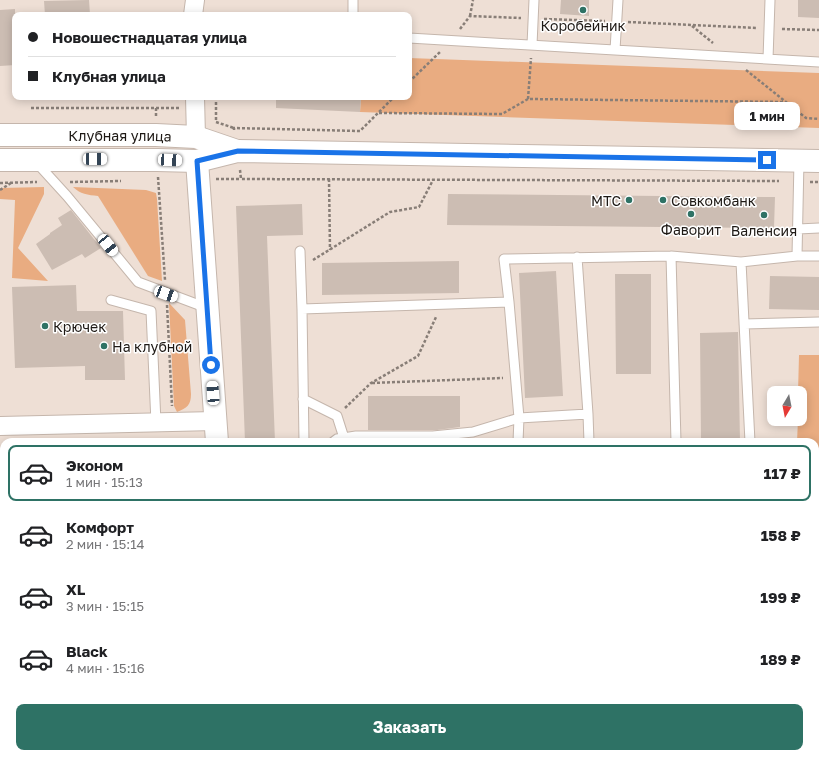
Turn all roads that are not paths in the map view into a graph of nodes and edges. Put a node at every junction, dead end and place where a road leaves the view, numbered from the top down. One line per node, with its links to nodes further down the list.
1 (195, 0): 6 (street)
2 (353, 0): 7 (lane)
3 (534, 0): 9 (lane)
4 (618, 0): 10 (lane)
5 (770, 0): 11 (lane)
6 (193, 12)
7 (353, 12)
8 (412, 38): 9 (lane)
9 (532, 45): 10 (lane)
10 (616, 50): 11 (lane)
11 (768, 58): 12 (lane)
12 (819, 62)
13 (195, 100): 15 (street)
14 (0, 135): 15 (main road, Клубная улица)
15 (196, 137): 16 (main road, Клубная улица); 20 (main road)
16 (238, 151): 19 (main road, Клубная улица); 20 (main road, Клубная улица)
17 (34, 159): 18 (main road, Клубная улица); 20 (main road, Клубная улица); 31 (lane)
18 (0, 160)
19 (809, 160): 21 (lane)
20 (197, 161): 31 (main road)
21 (798, 228): 22 (lane); 25 (lane)
22 (819, 228)
23 (300, 251): 32 (lane)
24 (671, 256): 27 (lane); 28 (lane); 46 (lane)
25 (797, 256): 26 (lane); 28 (lane)
26 (819, 256)
27 (577, 257): 30 (lane); 36 (lane)
28 (741, 262): 34 (lane)
29 (111, 300): 38 (lane)
30 (509, 302): 32 (lane); 37 (lane)
31 (207, 308): 40 (main road)
32 (302, 309): 35 (lane)
33 (819, 322): 34 (lane)
34 (744, 324): 47 (lane)
35 (303, 399): 41 (lane); 42 (lane)
36 (588, 414): 37 (lane); 45 (lane)
37 (519, 418): 43 (lane); 44 (lane)
38 (164, 423): 39 (street); 40 (street)
39 (0, 426)
40 (216, 431)
41 (304, 438)
42 (344, 438): 43 (lane)
43 (450, 438)
44 (518, 438)
45 (589, 438)
46 (676, 438)
47 (750, 438)

